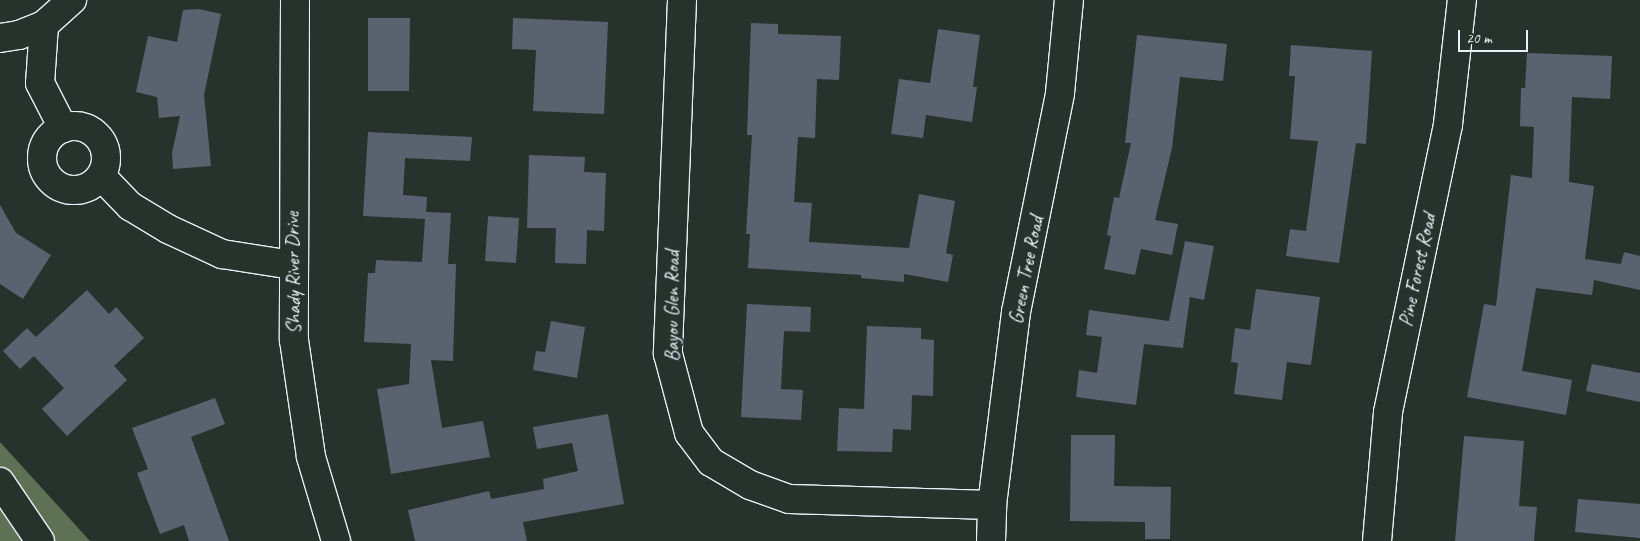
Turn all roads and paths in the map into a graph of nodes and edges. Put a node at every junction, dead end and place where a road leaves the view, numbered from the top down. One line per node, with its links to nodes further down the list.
1 (72, 0): 6 (street)
2 (295, 0): 10 (street, Shady River Drive)
3 (682, 0): 12 (street, Bayou Glen Road)
4 (1069, 0): 12 (street, Green Tree Road)
5 (1462, 0): 16 (street, Pine Forest Road)
6 (44, 25): 7 (street); 8 (street)
7 (0, 38)
8 (62, 128): 9 (street); 9 (street)
9 (101, 176): 10 (street)
10 (292, 265): 14 (street, Shady River Drive)
11 (0, 482): 13 (street)
12 (992, 505): 15 (street, Green Tree Road)
13 (40, 541)
14 (336, 541)
15 (991, 541)
16 (1377, 541)

